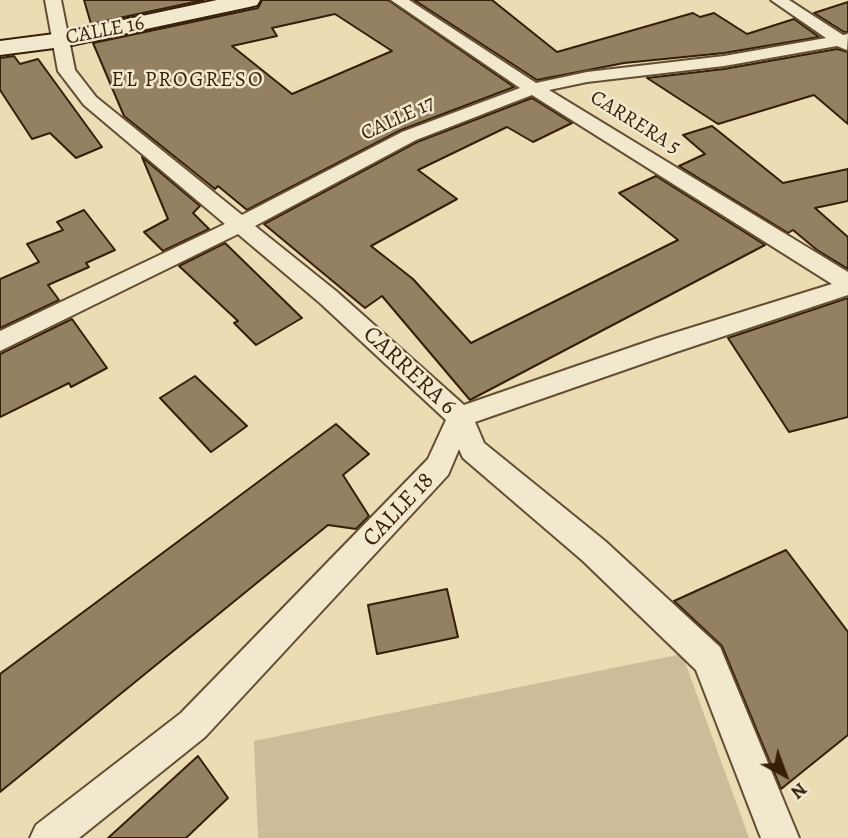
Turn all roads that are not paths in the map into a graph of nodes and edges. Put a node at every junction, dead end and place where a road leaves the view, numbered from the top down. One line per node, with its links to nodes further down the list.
1 (53, 0): 5 (street, CARRERA 6)
2 (249, 0): 5 (street, CALLE 16)
3 (399, 0): 8 (street, CARRERA 5)
4 (779, 0): 6 (street)
5 (62, 40): 7 (street, CALLE 16); 9 (street, CARRERA 6)
6 (846, 42): 8 (street, CALLE 17)
7 (0, 48)
8 (536, 88): 9 (street, CALLE 17); 10 (street, CARRERA 5)
9 (238, 226): 11 (street, CALLE 17); 12 (street, CARRERA 6)
10 (848, 285): 12 (street)
11 (0, 342)
12 (460, 417): 13 (street, CALLE 18); 14 (street, CARRERA 6)
13 (49, 838)
14 (780, 838)

